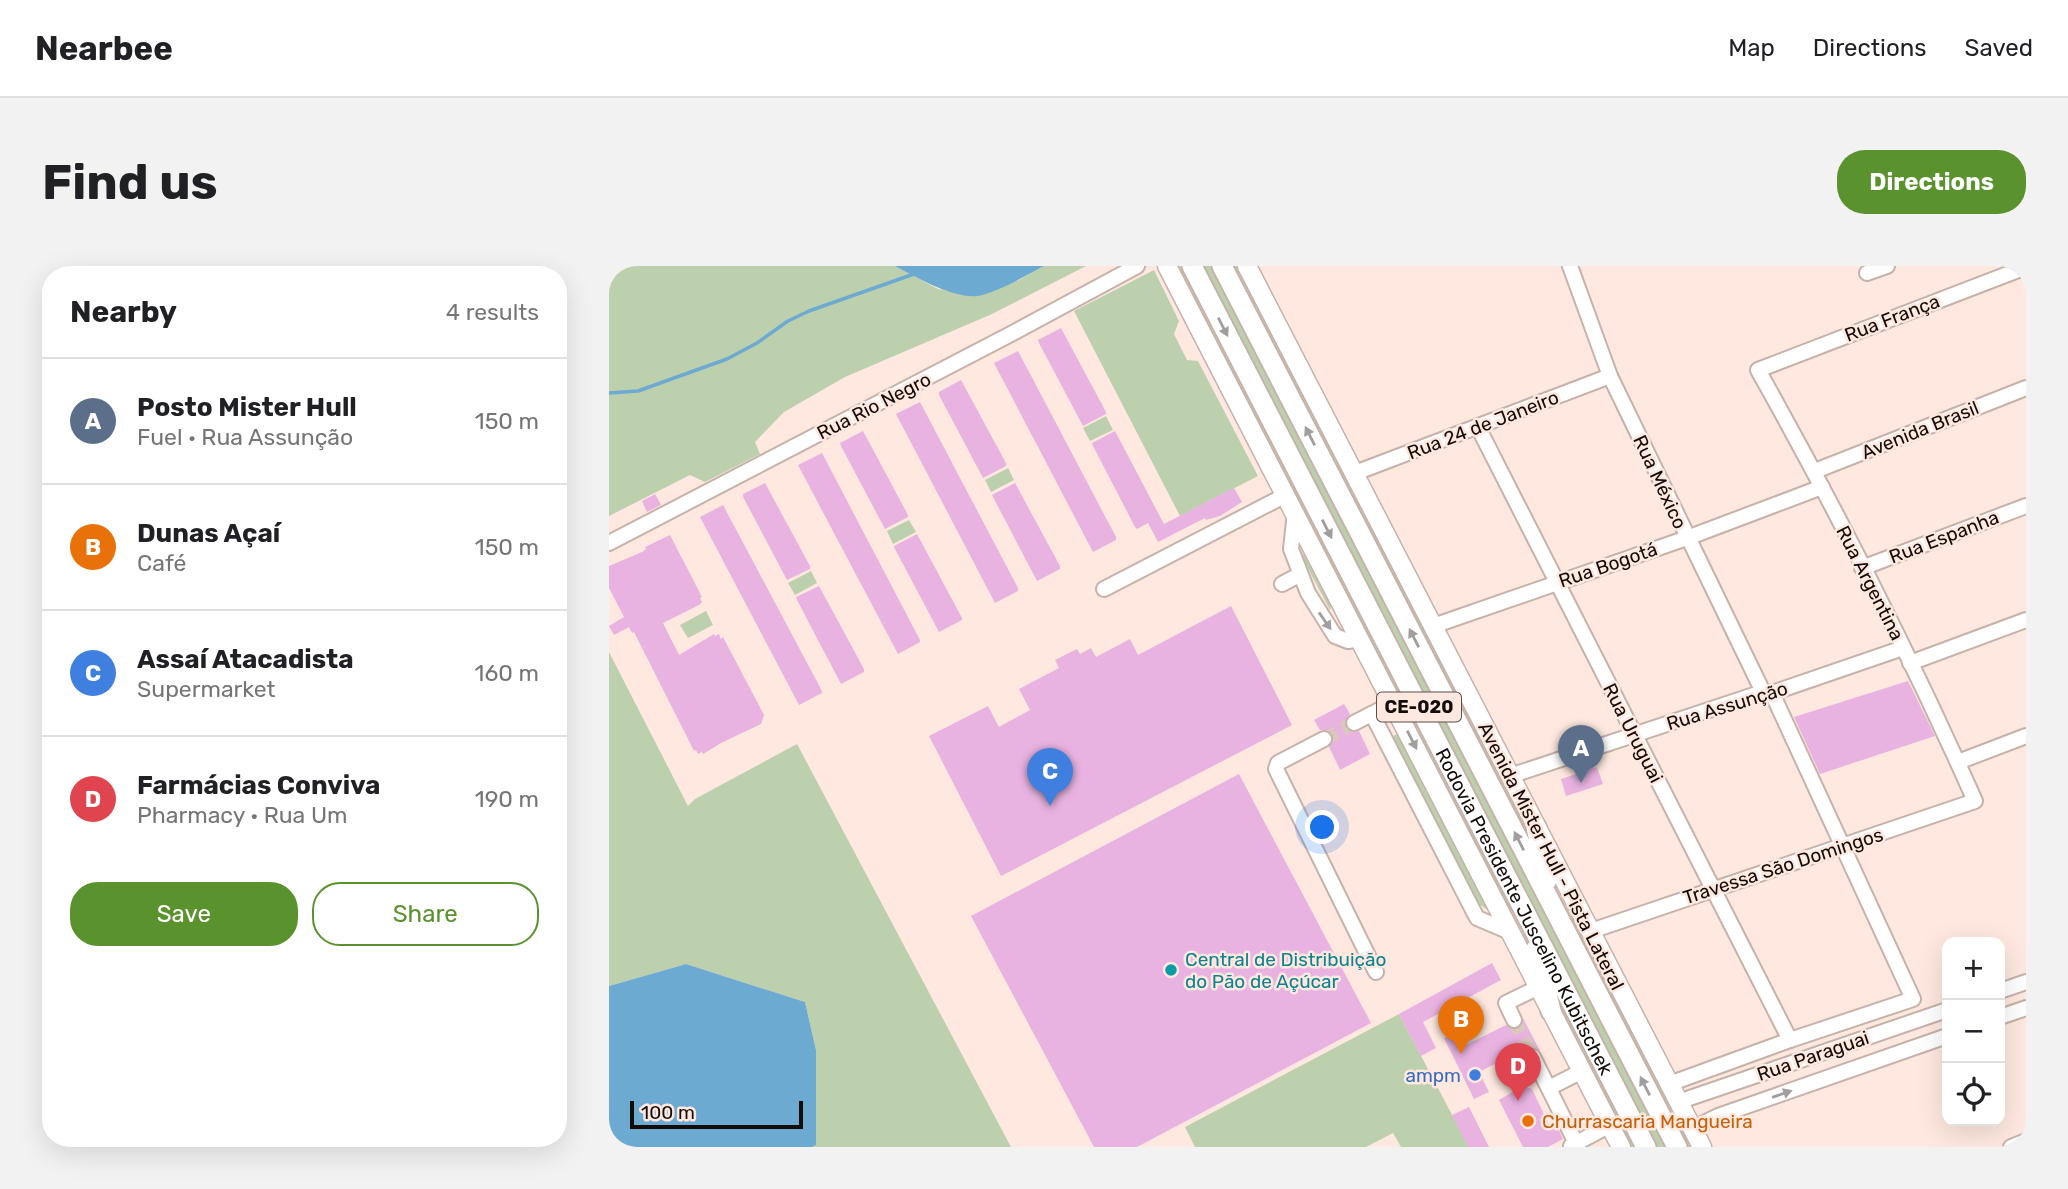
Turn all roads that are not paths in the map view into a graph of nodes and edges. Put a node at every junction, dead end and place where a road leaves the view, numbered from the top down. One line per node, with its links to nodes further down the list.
1 (1137, 266): 21 (street, Rua Rio Negro)
2 (1167, 266): 17 (main road)
3 (1192, 266): 46 (highway, Rodovia Presidente Juscelino Kubitschek / CE-020, one-way to 46)
4 (1223, 266): 45 (highway, Rodovia Presidente Juscelino Kubitschek / CE-020, one-way to 4)
5 (1247, 266): 15 (main road, Avenida Mister Hull - Pista Lateral)
6 (1570, 266): 11 (street, Rua México)
7 (1887, 266): 9 (street)
8 (2026, 267): 10 (street, Rua França)
9 (1867, 273)
10 (1758, 370): 14 (street, Rua Argentina)
11 (1610, 376): 13 (street, Rua 24 de Janeiro); 20 (street, Rua México)
12 (2026, 388): 14 (street, Avenida Brasil)
13 (1478, 427): 15 (street, Rua 24 de Janeiro); 24 (street, Rua Uruguai)
14 (1815, 471): 16 (street, Rua Argentina)
15 (1355, 473): 28 (main road, Avenida Mister Hull - Pista Lateral)
16 (1822, 487): 20 (street, Rua Bogotá); 22 (street, Rua Argentina)
17 (1286, 495): 19 (main road); 26 (street)
18 (2026, 506): 22 (street, Rua Espanha)
19 (1295, 512): 23 (street); 29 (main road)
20 (1686, 538): 24 (street, Rua Bogotá); 32 (street, Rua México)
21 (609, 543)
22 (1862, 568): 30 (street, Rua Argentina)
23 (1300, 575): 25 (street); 29 (street, one-way to 29)
24 (1556, 582): 28 (street, Rua Bogotá); 36 (street, Rua Uruguai)
25 (1282, 584)
26 (1104, 589)
27 (2026, 620): 31 (street)
28 (1433, 626): 40 (main road, Avenida Mister Hull - Pista Lateral)
29 (1360, 639): 33 (main road)
30 (1903, 648): 31 (street, Rua Argentina); 32 (street, Rua Assunção)
31 (1910, 663): 39 (street, Rua Argentina)
32 (1767, 693): 36 (street, Rua Assunção); 43 (street, Rua México)
33 (1393, 703): 34 (street); 47 (main road, one-way to 47)
34 (1372, 714): 35 (street); 47 (street)
35 (1354, 723)
36 (1635, 736): 40 (street, Rua Assunção); 44 (street, Rua Uruguai)
37 (2026, 736): 39 (street)
38 (1324, 739): 49 (street)
39 (1958, 762): 41 (street, Rua Argentina)
40 (1510, 776): 42 (main road, Avenida Mister Hull - Pista Lateral)
41 (1975, 801): 43 (street, Travessa São Domingos)
42 (1536, 827): 45 (highway); 48 (main road, Avenida Mister Hull - Pista Lateral)
43 (1843, 847): 44 (street, Travessa São Domingos); 59 (street, Rua México)
44 (1713, 889): 48 (street, Travessa São Domingos); 59 (street, Rua Uruguai)
45 (1557, 915): 71 (highway, Rodovia Presidente Juscelino Kubitschek / CE-020, one-way to 45)
46 (1528, 917): 54 (highway); 70 (highway, Rodovia Presidente Juscelino Kubitschek / CE-020)
47 (1510, 932): 51 (main road)
48 (1591, 932): 62 (main road, Avenida Mister Hull - Pista Lateral)
49 (1376, 972)
50 (2026, 982): 52 (street)
51 (1539, 987): 54 (main road); 57 (street)
52 (2005, 989)
53 (2026, 1008): 56 (street)
54 (1551, 1011): 61 (main road)
55 (1942, 1012): 64 (street, Rua Paraguai)
56 (2005, 1015)
57 (1514, 1020)
58 (1942, 1038): 66 (street, Rua Paraguai, one-way to 58)
59 (1790, 1040): 62 (street)
60 (1533, 1057): 63 (street)
61 (1582, 1071): 63 (street); 65 (main road)
62 (1669, 1084): 64 (main road, Avenida Mister Hull - Pista Lateral)
63 (1549, 1088): 68 (street)
64 (1678, 1102): 66 (main road, Avenida Mister Hull - Pista Lateral)
65 (1610, 1125): 68 (street); 69 (main road)
66 (1692, 1129): 72 (main road, Avenida Mister Hull - Pista Lateral)
67 (2026, 1142): 73 (street)
68 (1575, 1146)
69 (1621, 1147)
70 (1646, 1147)
71 (1677, 1147)
72 (1702, 1147)
73 (2011, 1147)

